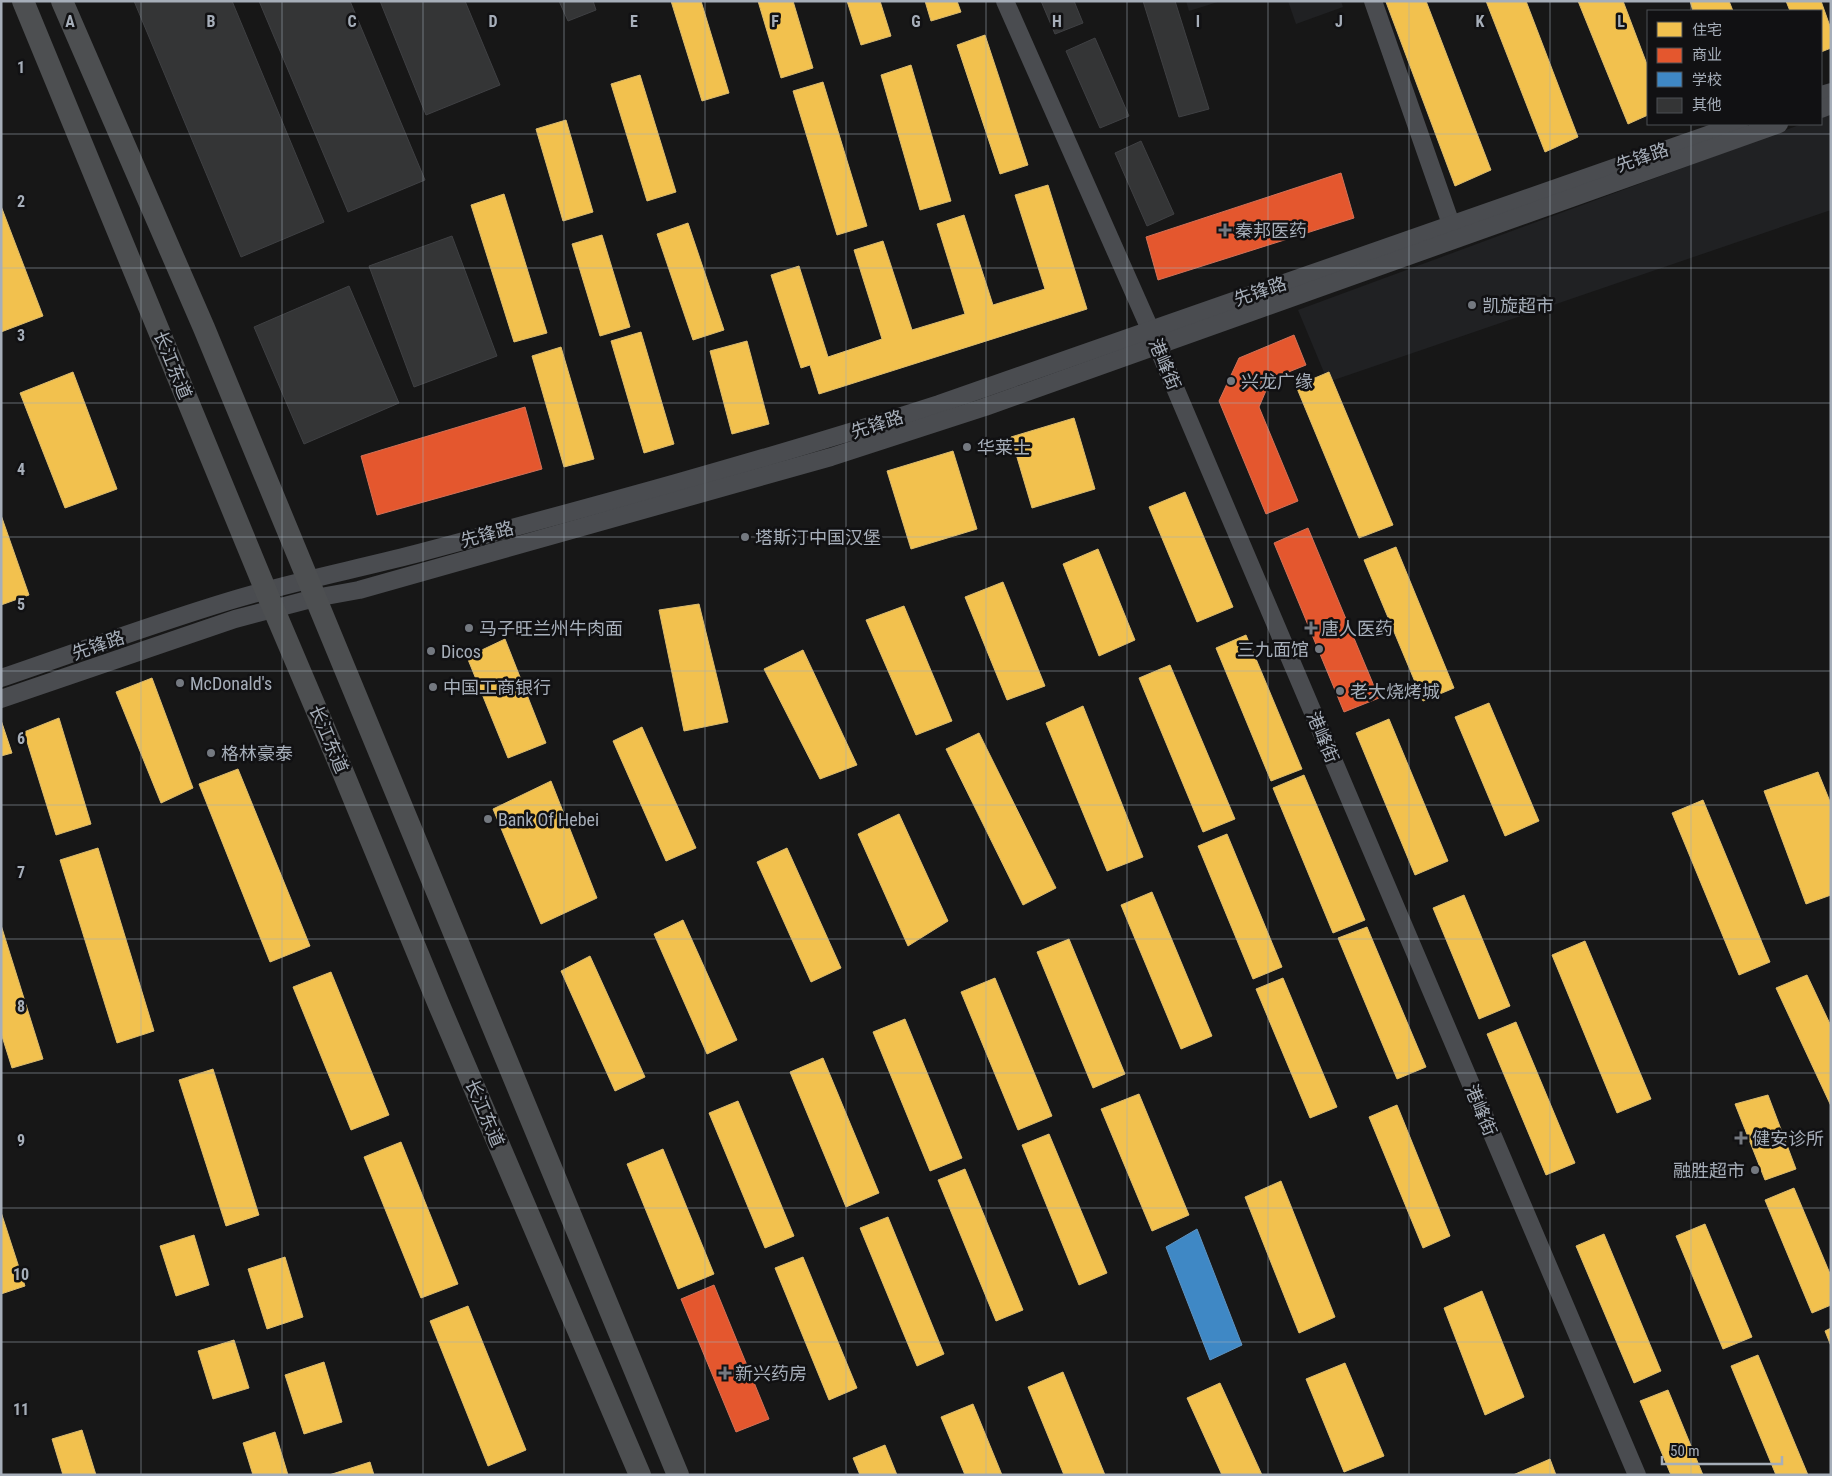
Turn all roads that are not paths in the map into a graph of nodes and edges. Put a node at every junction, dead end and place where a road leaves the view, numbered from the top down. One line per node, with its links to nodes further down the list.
1 (23, 1): 11 (main road, 长江东道)
2 (62, 1): 10 (main road)
3 (1005, 1): 8 (street, 港峰街)
4 (1373, 1): 7 (street)
5 (1736, 125): 7 (street, 先锋路)
6 (1776, 125): 9 (street)
7 (1451, 224): 8 (street, 先锋路)
8 (1150, 329): 9 (street, 港峰街); 10 (street, 先锋路)
9 (1157, 346): 10 (street); 16 (street, 港峰街)
10 (311, 589): 11 (street); 15 (main road)
11 (270, 600): 12 (street, 先锋路); 13 (street); 14 (main road, 长江东道)
12 (1, 678)
13 (1, 699)
14 (640, 1475)
15 (678, 1475)
16 (1636, 1475)

